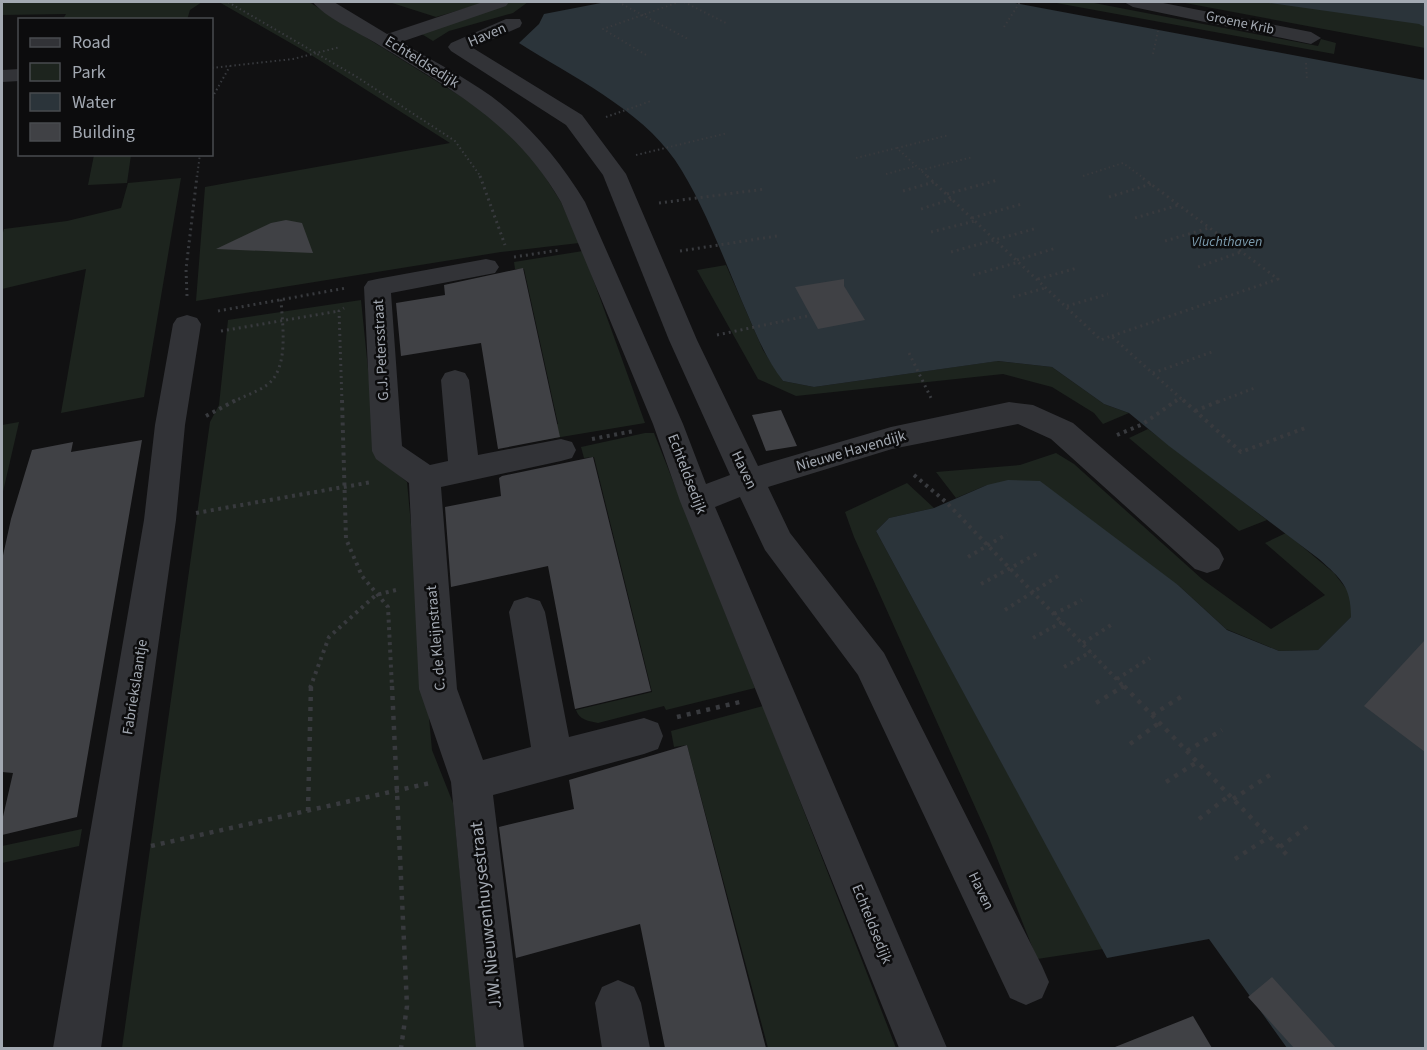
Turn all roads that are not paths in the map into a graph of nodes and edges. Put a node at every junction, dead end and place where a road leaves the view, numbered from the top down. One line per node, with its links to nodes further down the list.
1 (322, 2): 5 (street, Echteldsedijk)
2 (1133, 2): 4 (street, Groene Krib)
3 (506, 12): 5 (street); 14 (street, Haven)
4 (1311, 38)
5 (387, 40): 15 (street, Echteldsedijk)
6 (18, 75): 7 (street)
7 (2, 76)
8 (486, 267): 13 (street, G.J. Petersstraat)
9 (187, 324): 23 (street, Fabriekslaantje)
10 (455, 380): 12 (street)
11 (561, 450): 12 (street)
12 (464, 469): 13 (street)
13 (416, 471): 20 (street, C. de Kleijnstraat)
14 (749, 481): 15 (street, Nieuwe Havendijk); 16 (street, Nieuwe Havendijk); 21 (street, Haven)
15 (696, 501): 26 (street, Echteldsedijk)
16 (1207, 560)
17 (527, 612): 19 (street)
18 (644, 736): 19 (street)
19 (553, 760): 20 (street)
20 (467, 770): 24 (street, J.W. Nieuwenhuysestraat)
21 (1026, 982)
22 (618, 1003): 25 (street)
23 (77, 1048)
24 (500, 1048)
25 (626, 1048)
26 (923, 1048)

